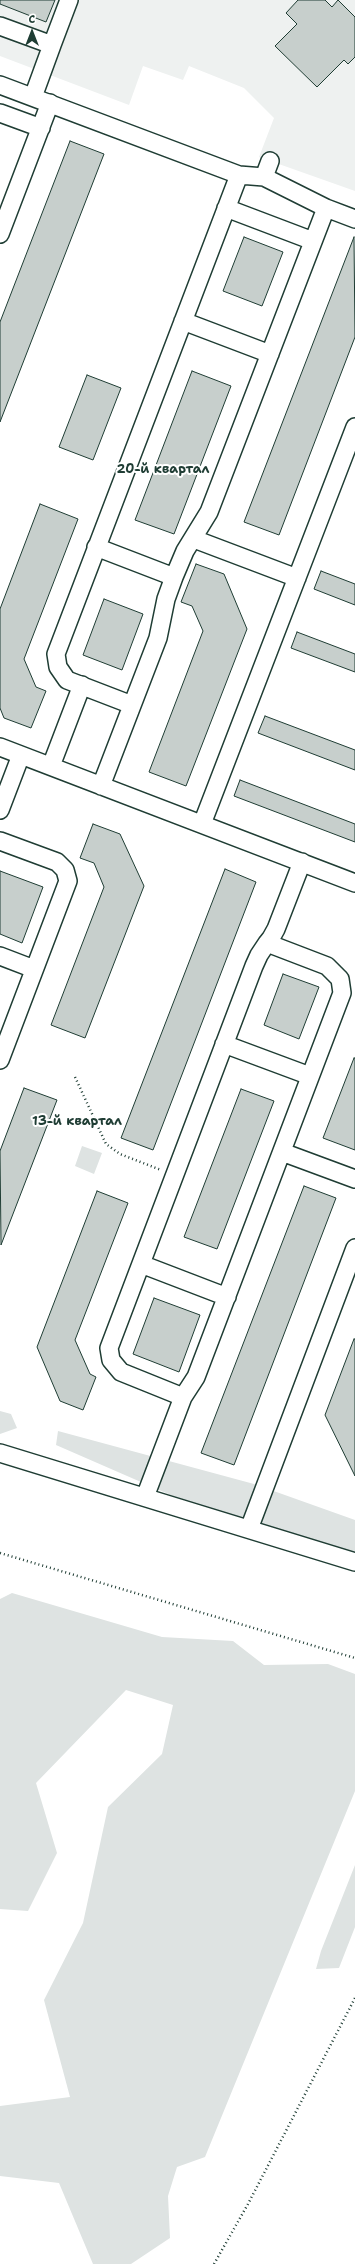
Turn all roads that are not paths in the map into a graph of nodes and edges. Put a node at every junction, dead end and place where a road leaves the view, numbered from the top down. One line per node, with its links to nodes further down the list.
1 (69, 0): 3 (street)
2 (0, 26): 3 (street)
3 (52, 45): 5 (street)
4 (0, 84): 5 (street)
5 (34, 97): 6 (street)
6 (50, 104): 8 (street); 10 (street)
7 (0, 113): 8 (street)
8 (40, 128): 15 (street)
9 (270, 161): 11 (street)
10 (239, 175): 11 (street); 12 (street)
11 (264, 177): 13 (street)
12 (226, 208): 16 (street); 17 (street)
13 (326, 208): 14 (street); 16 (street)
14 (355, 219)
15 (0, 234)
16 (313, 242): 18 (street)
17 (183, 321): 18 (street); 21 (street)
18 (270, 354): 20 (street)
19 (355, 427): 23 (street)
20 (194, 538): 22 (street); 23 (street)
21 (96, 547): 22 (street); 24 (street)
22 (174, 577): 25 (street)
23 (297, 578): 31 (street)
24 (82, 685): 25 (street); 28 (street)
25 (132, 705): 29 (street)
26 (0, 747): 27 (street)
27 (21, 755): 28 (street); 30 (street)
28 (50, 766): 29 (street)
29 (101, 786): 31 (street)
30 (0, 810)
31 (202, 824): 33 (street)
32 (0, 841): 37 (street)
33 (302, 862): 34 (street); 35 (street)
34 (355, 883)
35 (267, 943): 38 (street); 40 (street)
36 (0, 956): 37 (street)
37 (34, 969): 39 (street)
38 (224, 1044): 40 (street); 44 (street)
39 (0, 1060)
40 (310, 1076): 41 (street)
41 (282, 1152): 42 (street); 45 (street)
42 (355, 1179)
43 (355, 1248): 49 (street)
44 (141, 1264): 45 (street); 46 (street)
45 (227, 1297): 46 (street)
46 (183, 1397): 48 (street)
47 (0, 1453): 48 (street)
48 (145, 1497): 49 (street)
49 (248, 1529): 50 (street)
50 (355, 1562)

